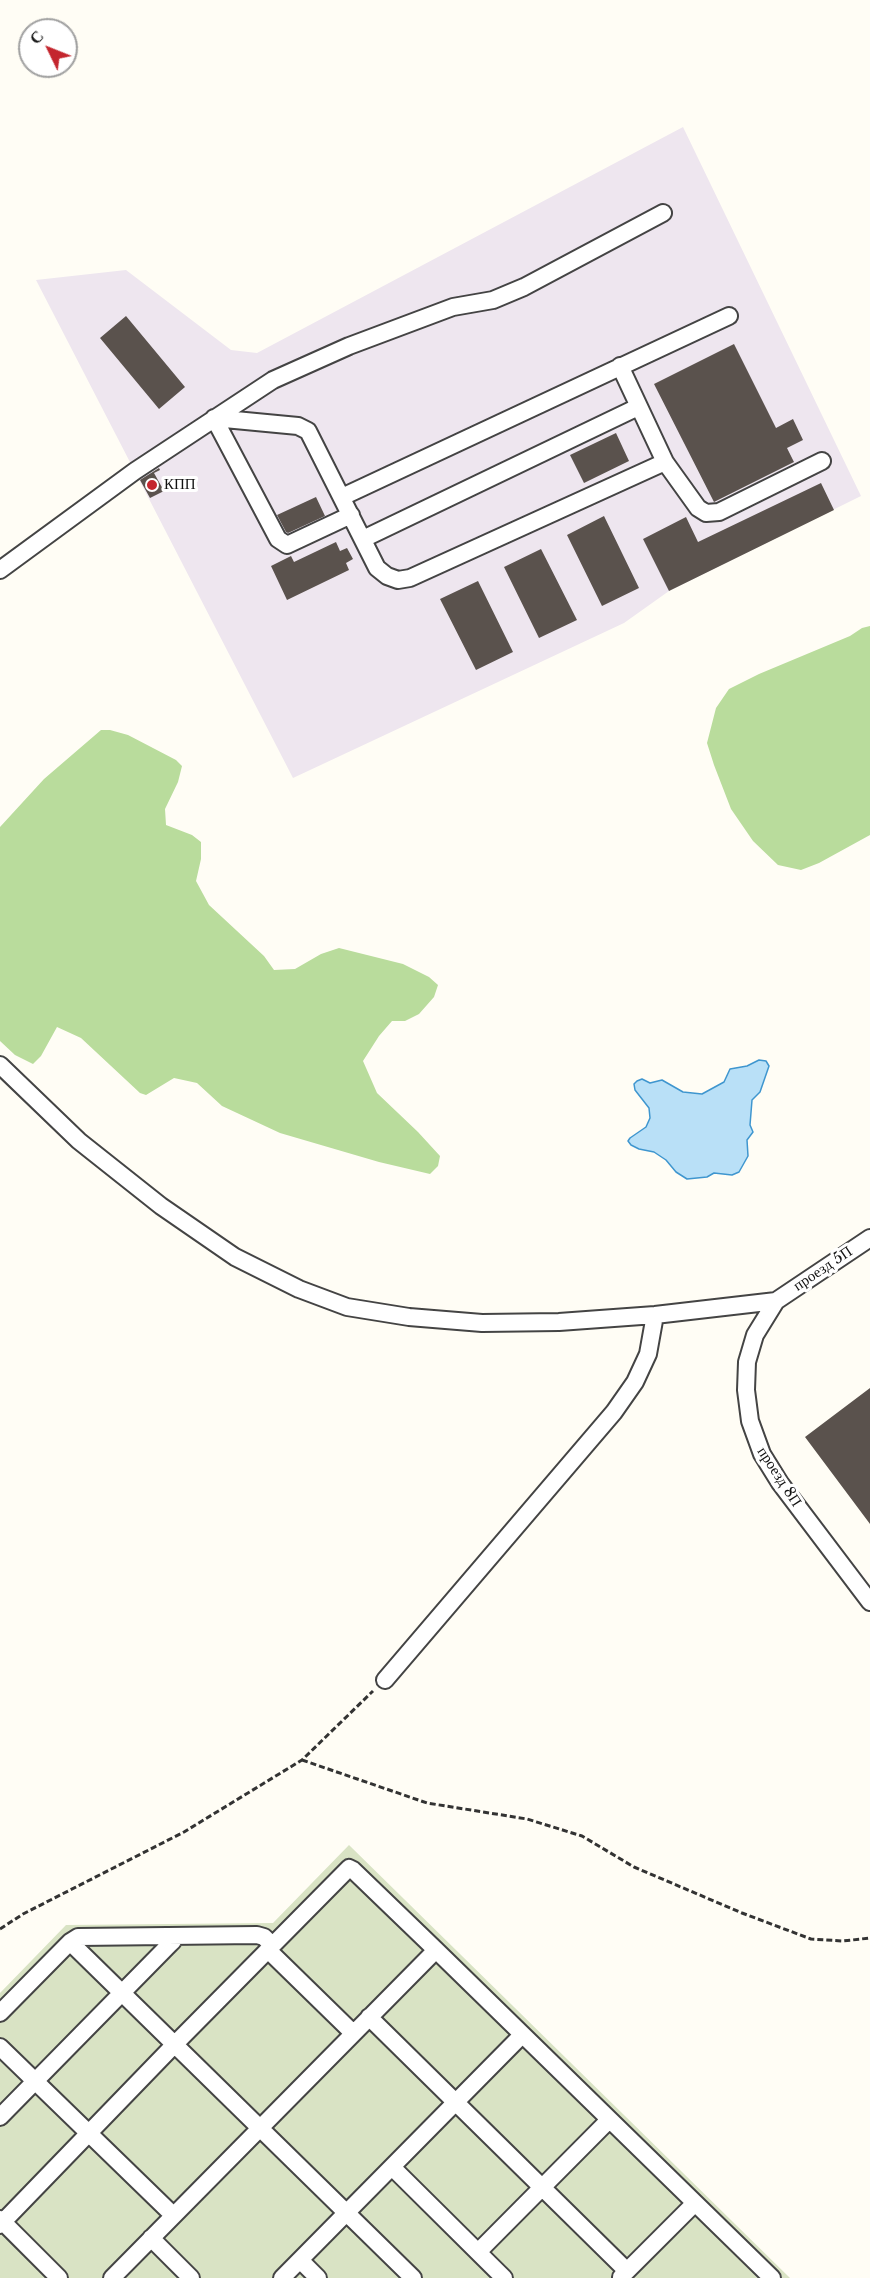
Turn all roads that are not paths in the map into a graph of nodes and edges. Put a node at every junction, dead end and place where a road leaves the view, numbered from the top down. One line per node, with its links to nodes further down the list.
1 (663, 213): 5 (street)
2 (729, 316): 3 (street)
3 (620, 366): 4 (street); 8 (street)
4 (638, 406): 7 (street); 10 (street)
5 (214, 418): 8 (street); 9 (street); 11 (street)
6 (822, 461): 7 (street)
7 (665, 462): 10 (street)
8 (342, 497): 9 (street)
9 (351, 515): 10 (street)
10 (363, 539)
11 (0, 570)
12 (0, 1065): 15 (street)
13 (870, 1238): 14 (street, проезд 5П)
14 (776, 1301): 15 (street); 16 (street, проезд 8П)
15 (655, 1315): 17 (street)
16 (870, 1602)
17 (385, 1680)
18 (173, 1936): 19 (street); 20 (street); 22 (street)
19 (70, 1941): 22 (street); 23 (street)
20 (270, 1947): 21 (street); 25 (street); 27 (street)
21 (436, 1950): 24 (street); 26 (street)
22 (123, 1993): 27 (street); 29 (street)
23 (0, 2013)
24 (369, 2017): 25 (street); 30 (street)
25 (353, 2033): 33 (street)
26 (522, 2035): 30 (street); 32 (street)
27 (175, 2044): 33 (street); 34 (street)
28 (0, 2047): 29 (street)
29 (35, 2081): 31 (street); 34 (street)
30 (456, 2102): 35 (street); 36 (street)
31 (0, 2117)
32 (609, 2120): 36 (street); 37 (street)
33 (260, 2127): 38 (street); 39 (street)
34 (89, 2133): 39 (street); 40 (street)
35 (392, 2167): 38 (street); 42 (street)
36 (542, 2187): 42 (street); 44 (street)
37 (695, 2203): 44 (street); 52 (street)
38 (347, 2212): 43 (street); 50 (street)
39 (174, 2215): 41 (street)
40 (1, 2222): 45 (street)
41 (151, 2238): 46 (street); 47 (street)
42 (478, 2252): 51 (street)
43 (300, 2260): 48 (street); 49 (street)
44 (624, 2275)
45 (59, 2278)
46 (112, 2278)
47 (191, 2278)
48 (282, 2278)
49 (318, 2278)
50 (413, 2278)
51 (504, 2278)
52 (772, 2278)

